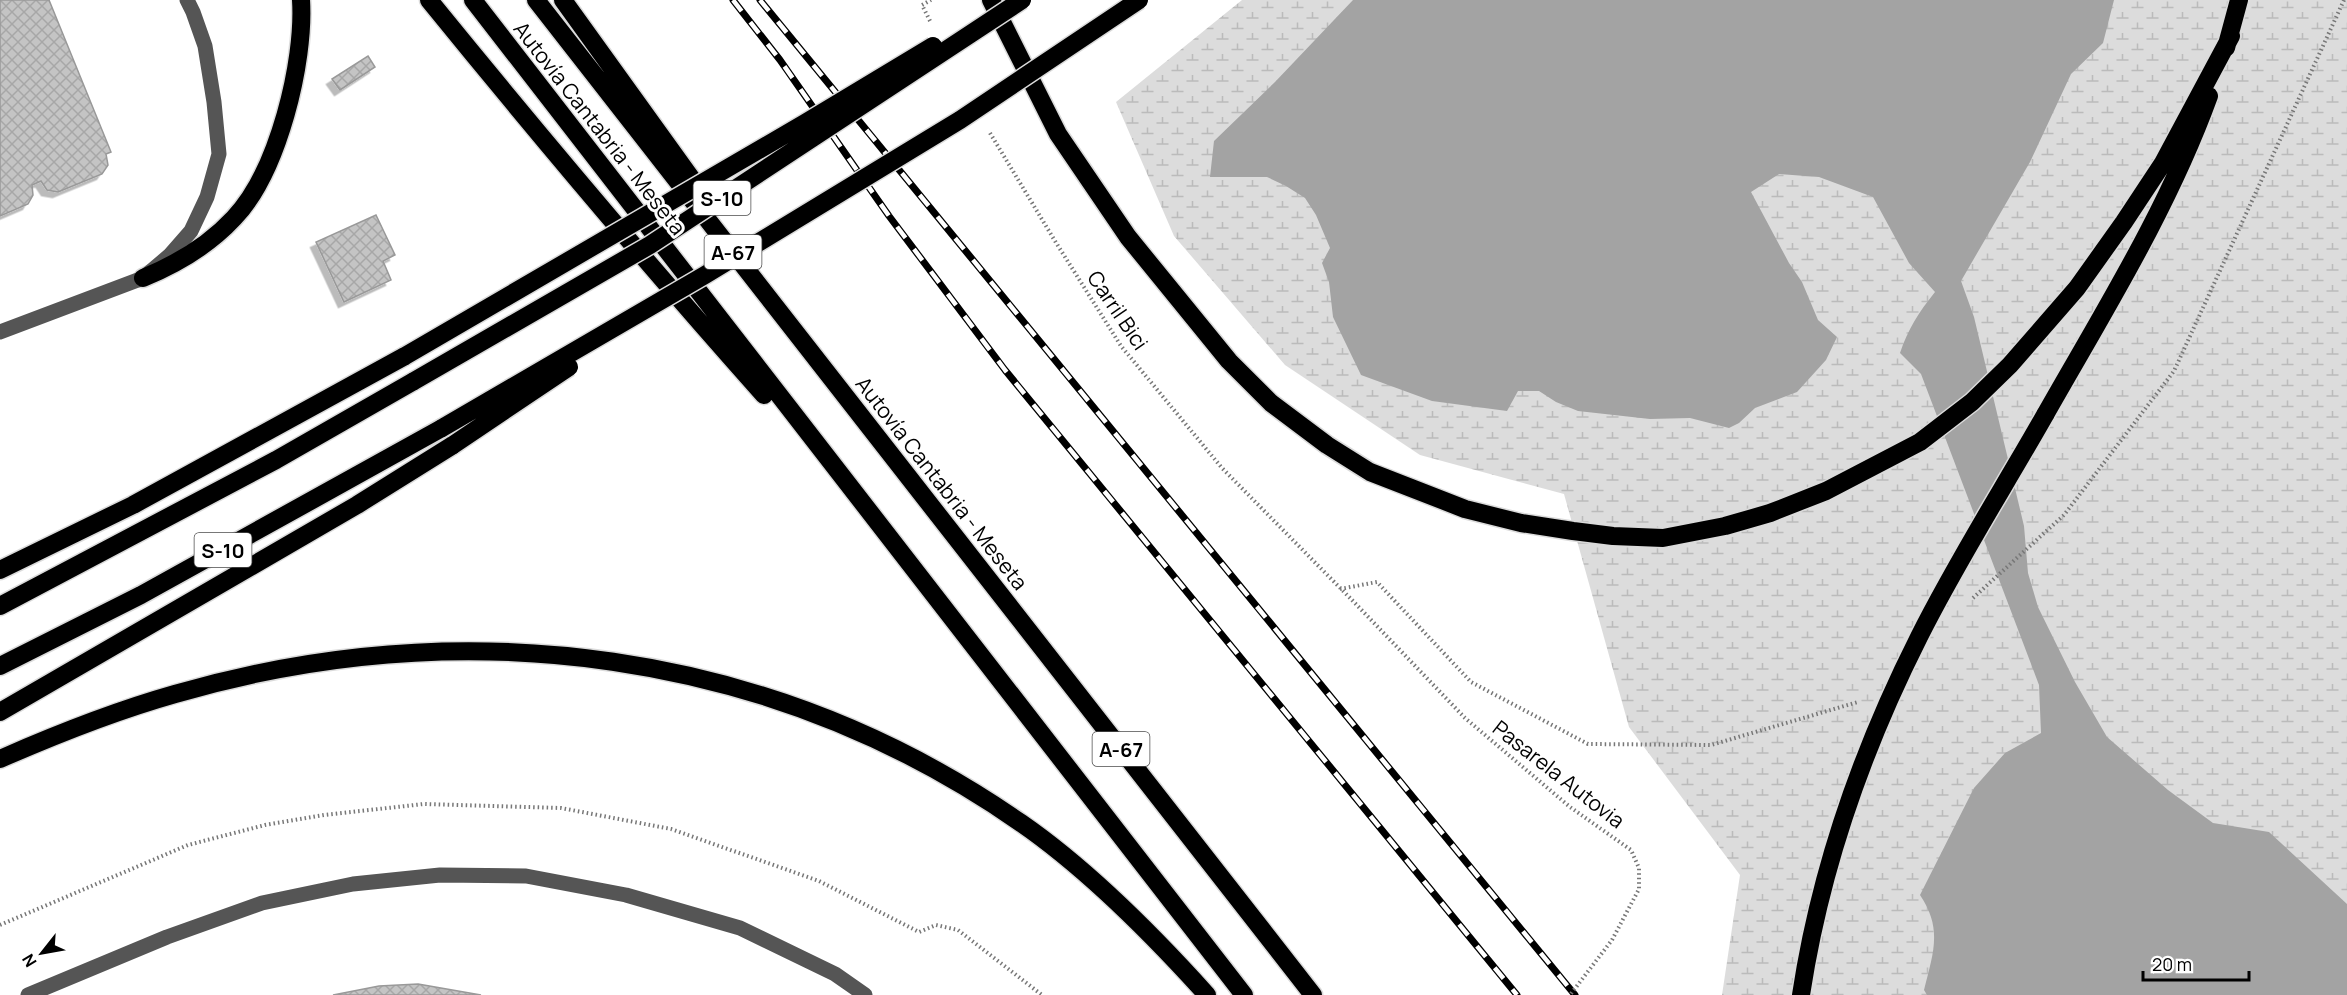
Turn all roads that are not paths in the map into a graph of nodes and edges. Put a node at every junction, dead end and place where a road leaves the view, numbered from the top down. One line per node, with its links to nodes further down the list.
1 (187, 0): 14 (street)
2 (301, 0): 14 (highway)
3 (429, 0): 17 (highway)
4 (473, 0): 17 (highway, Autovía Cantabria - Meseta / A-67)
5 (536, 0): 16 (highway, Autovía Cantabria - Meseta / A-67)
6 (563, 0): 16 (highway)
7 (991, 0): 12 (highway)
8 (1009, 0): 18 (highway, bridge)
9 (1022, 0): 19 (highway, S-10, bridge)
10 (1139, 0): 13 (highway, S-10, bridge)
11 (2239, 0): 12 (highway)
12 (2231, 36): 28 (highway, bridge)
13 (705, 275): 20 (highway, S-10, bridge); 21 (highway, bridge)
14 (144, 278): 15 (street)
15 (0, 332)
16 (870, 427): 27 (highway, Autovía Cantabria - Meseta / A-67)
17 (862, 503): 26 (highway, Autovía Cantabria - Meseta / A-67)
18 (0, 570)
19 (0, 606)
20 (0, 666)
21 (0, 712)
22 (0, 759): 25 (highway)
23 (28, 995): 24 (street)
24 (865, 995)
25 (1207, 995)
26 (1244, 995)
27 (1312, 995)
28 (1801, 995)

